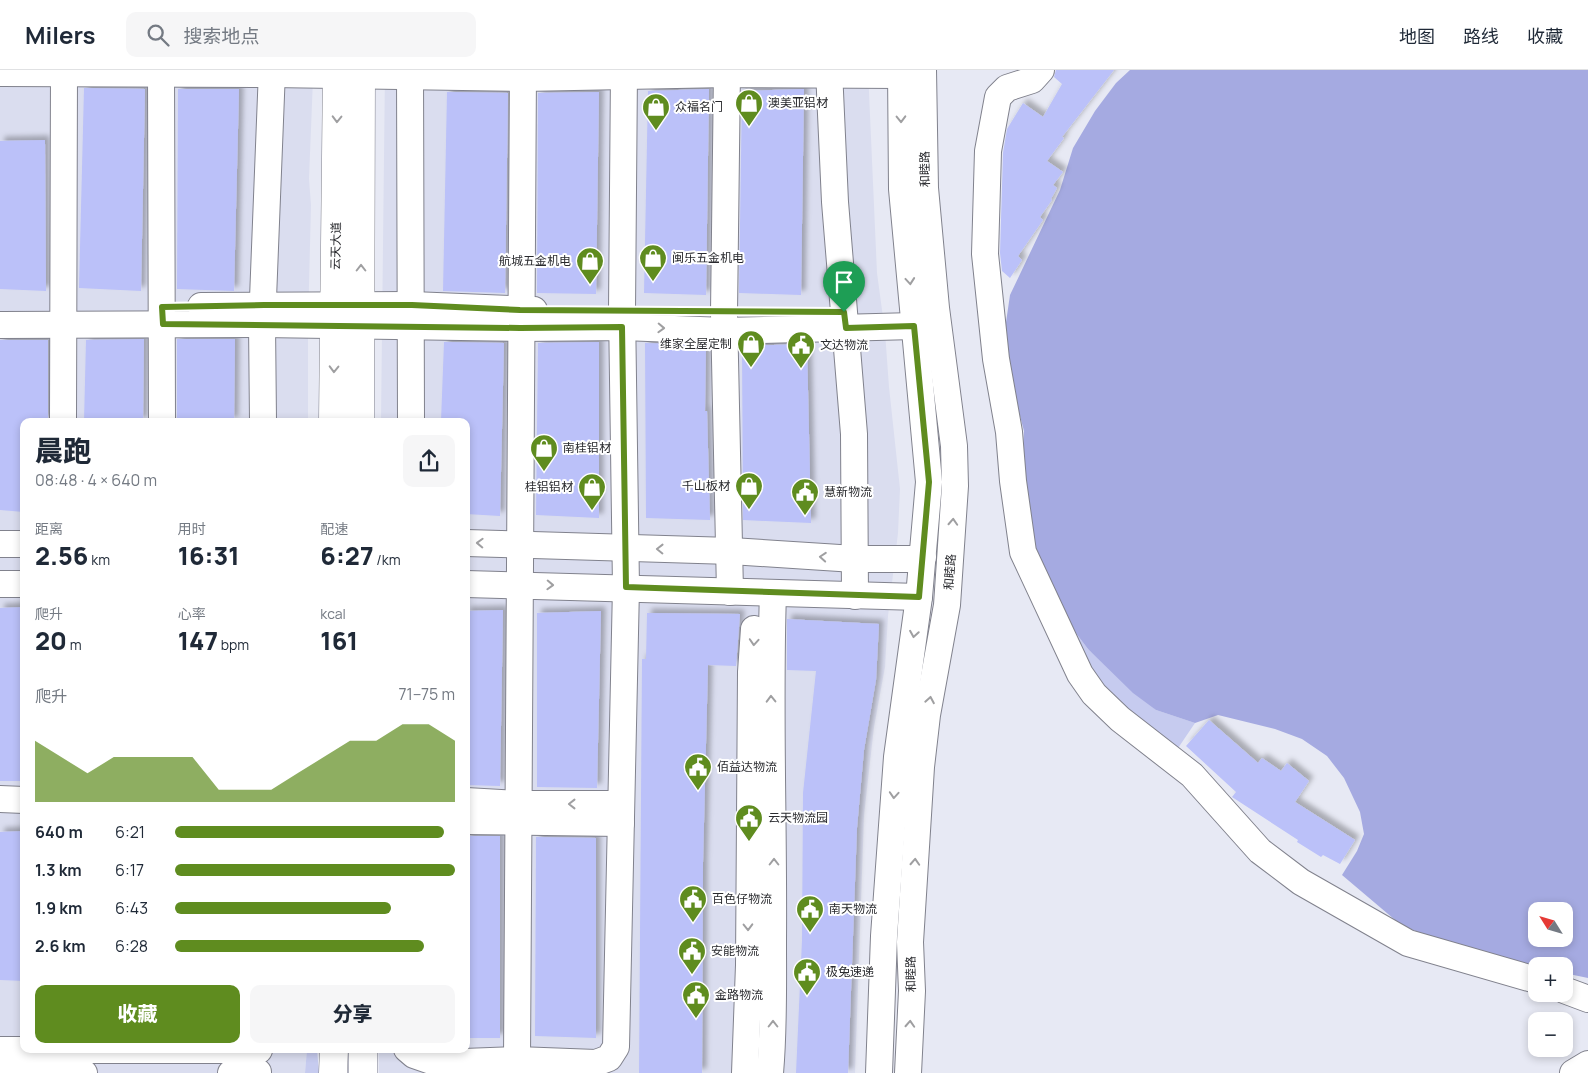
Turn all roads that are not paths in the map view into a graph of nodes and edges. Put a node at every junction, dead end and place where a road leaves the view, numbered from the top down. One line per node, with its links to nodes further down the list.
1 (996, 70): 14 (street)
2 (1041, 70): 14 (street)
3 (64, 71): 4 (street); 8 (street); 20 (street)
4 (161, 72): 5 (street); 17 (street)
5 (272, 72): 9 (street); 16 (street)
6 (727, 72): 11 (street); 12 (street); 25 (street)
7 (908, 72): 12 (street); 22 (street, 和睦路, one-way to 22); 77 (street, 和睦路, one-way to 7)
8 (0, 73)
9 (349, 73): 10 (street); 18 (main road, 云天大道)
10 (410, 73): 13 (street); 19 (street)
11 (624, 73): 13 (street); 21 (street)
12 (829, 73): 24 (street)
13 (523, 74): 23 (street)
14 (998, 97): 58 (street)
15 (0, 307): 20 (street)
16 (263, 314): 17 (street); 18 (street); 29 (street)
17 (163, 315): 20 (street); 28 (street)
18 (348, 315): 19 (street); 30 (main road, 云天大道, one-way to 30); 31 (main road, 云天大道)
19 (412, 315): 23 (street); 32 (street)
20 (64, 317): 26 (street); 27 (street)
21 (622, 318): 23 (street); 25 (street); 37 (street)
22 (913, 318): 24 (street); 39 (street, 和睦路)
23 (520, 319): 36 (street)
24 (845, 320): 25 (street); 40 (street)
25 (724, 322): 38 (street)
26 (0, 325)
27 (63, 418)
28 (162, 418)
29 (262, 418)
30 (333, 418)
31 (360, 418)
32 (411, 418)
33 (470, 543): 36 (street, one-way to 33)
34 (0, 544): 35 (street)
35 (20, 544)
36 (520, 545): 37 (street); 44 (street)
37 (625, 548): 38 (street, one-way to 37); 45 (street)
38 (731, 551): 40 (street, one-way to 38); 46 (street)
39 (924, 557): 40 (street); 49 (street, 和睦路)
40 (855, 559): 48 (street)
41 (0, 584): 42 (street)
42 (20, 584)
43 (470, 584): 44 (street)
44 (520, 584): 45 (street, one-way to 45); 53 (street)
45 (626, 587): 46 (street); 54 (street)
46 (730, 592): 47 (street)
47 (765, 593): 48 (street); 74 (street, one-way to 74); 75 (street, one-way to 47)
48 (855, 596): 49 (street)
49 (919, 597): 76 (street, 和睦路, one-way to 76)
50 (0, 799): 51 (street)
51 (20, 800)
52 (470, 802): 53 (street)
53 (519, 813): 54 (street); 57 (street); 66 (street)
54 (621, 813): 66 (street)
55 (0, 816): 56 (street)
56 (20, 816)
57 (470, 820)
58 (1528, 978)
59 (1573, 993): 60 (street)
60 (1588, 999)
61 (0, 1050): 68 (street)
62 (334, 1053): 72 (main road)
63 (362, 1053): 73 (main road)
64 (412, 1053): 66 (street)
65 (156, 1058): 67 (street); 68 (street)
66 (517, 1060)
67 (259, 1061): 71 (street)
68 (65, 1063): 70 (street)
69 (1588, 1064): 78 (street)
70 (0, 1072)
71 (232, 1073)
72 (333, 1073)
73 (363, 1073)
74 (745, 1073)
75 (770, 1073)
76 (879, 1073)
77 (908, 1073)
78 (1573, 1073)

